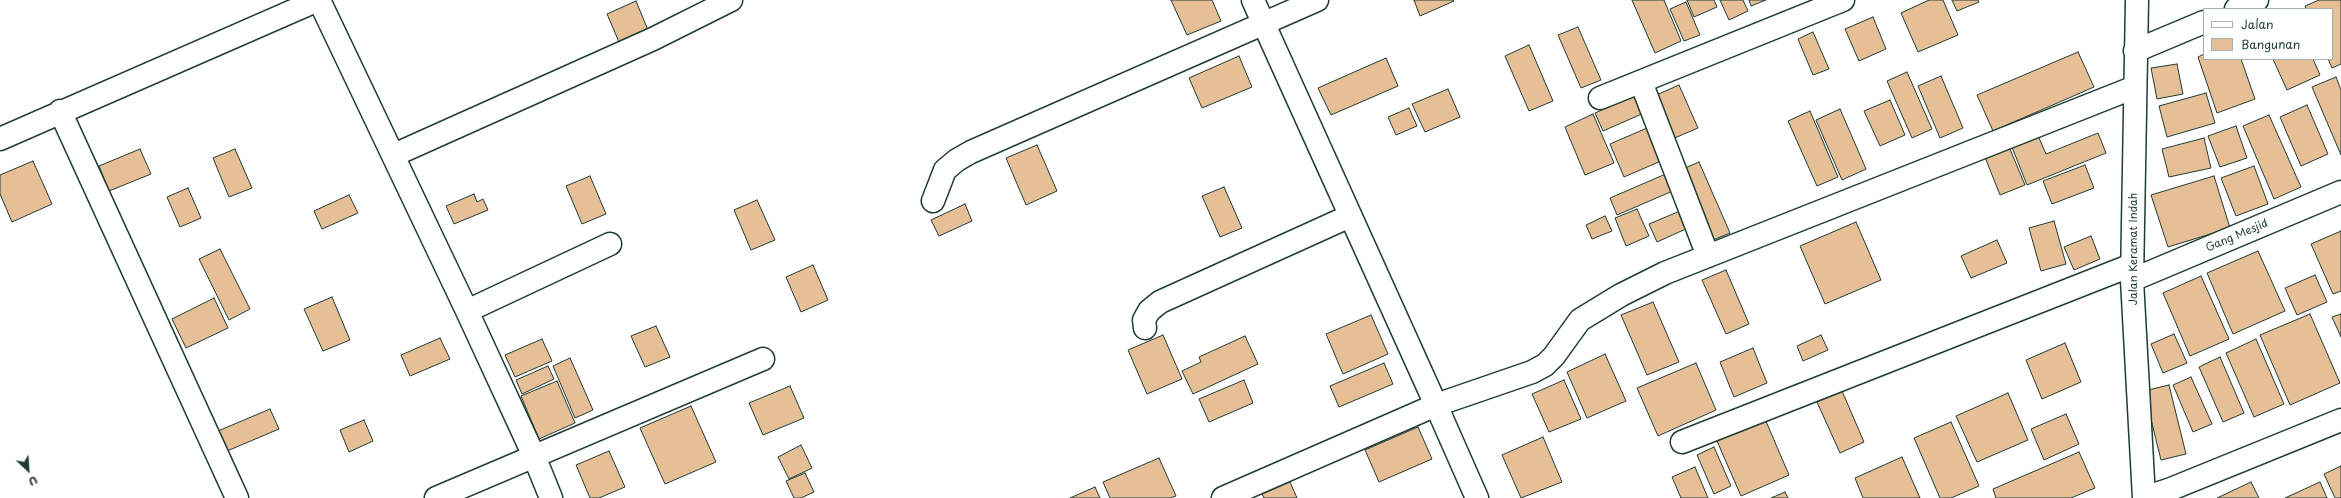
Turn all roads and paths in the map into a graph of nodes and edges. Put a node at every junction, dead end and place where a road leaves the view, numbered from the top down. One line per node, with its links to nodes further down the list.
1 (318, 0): 15 (street); 17 (street)
2 (730, 0): 17 (street)
3 (1253, 0): 10 (street)
4 (1317, 0): 10 (street)
5 (1843, 0): 12 (street)
6 (2137, 0): 11 (street, Jalan Keramat Indah)
7 (2257, 0): 8 (street)
8 (2238, 8)
9 (2203, 22): 11 (street)
10 (1263, 23): 19 (street); 20 (street)
11 (2135, 50): 13 (street, Jalan Keramat Indah)
12 (1641, 82): 14 (street); 22 (street)
13 (2135, 87): 22 (street); 23 (street, Jalan Keramat Indah)
14 (1600, 98)
15 (60, 111): 16 (street); 31 (street)
16 (0, 139)
17 (394, 155): 24 (street)
18 (2341, 192): 23 (street, Gang Mesjid)
19 (933, 201)
20 (1350, 216): 25 (street); 27 (street)
21 (610, 244): 24 (street)
22 (1708, 256): 27 (street)
23 (2132, 272): 29 (street, Gang Mesjid); 36 (street, Jalan Keramat Indah)
24 (467, 311): 30 (street)
25 (1145, 328)
26 (763, 359): 30 (street)
27 (1436, 405): 34 (street); 35 (street)
28 (2341, 420): 36 (street)
29 (1682, 442)
30 (534, 456): 32 (street); 33 (street)
31 (237, 498)
32 (436, 498)
33 (551, 498)
34 (1223, 498)
35 (1477, 498)
36 (2144, 498)

